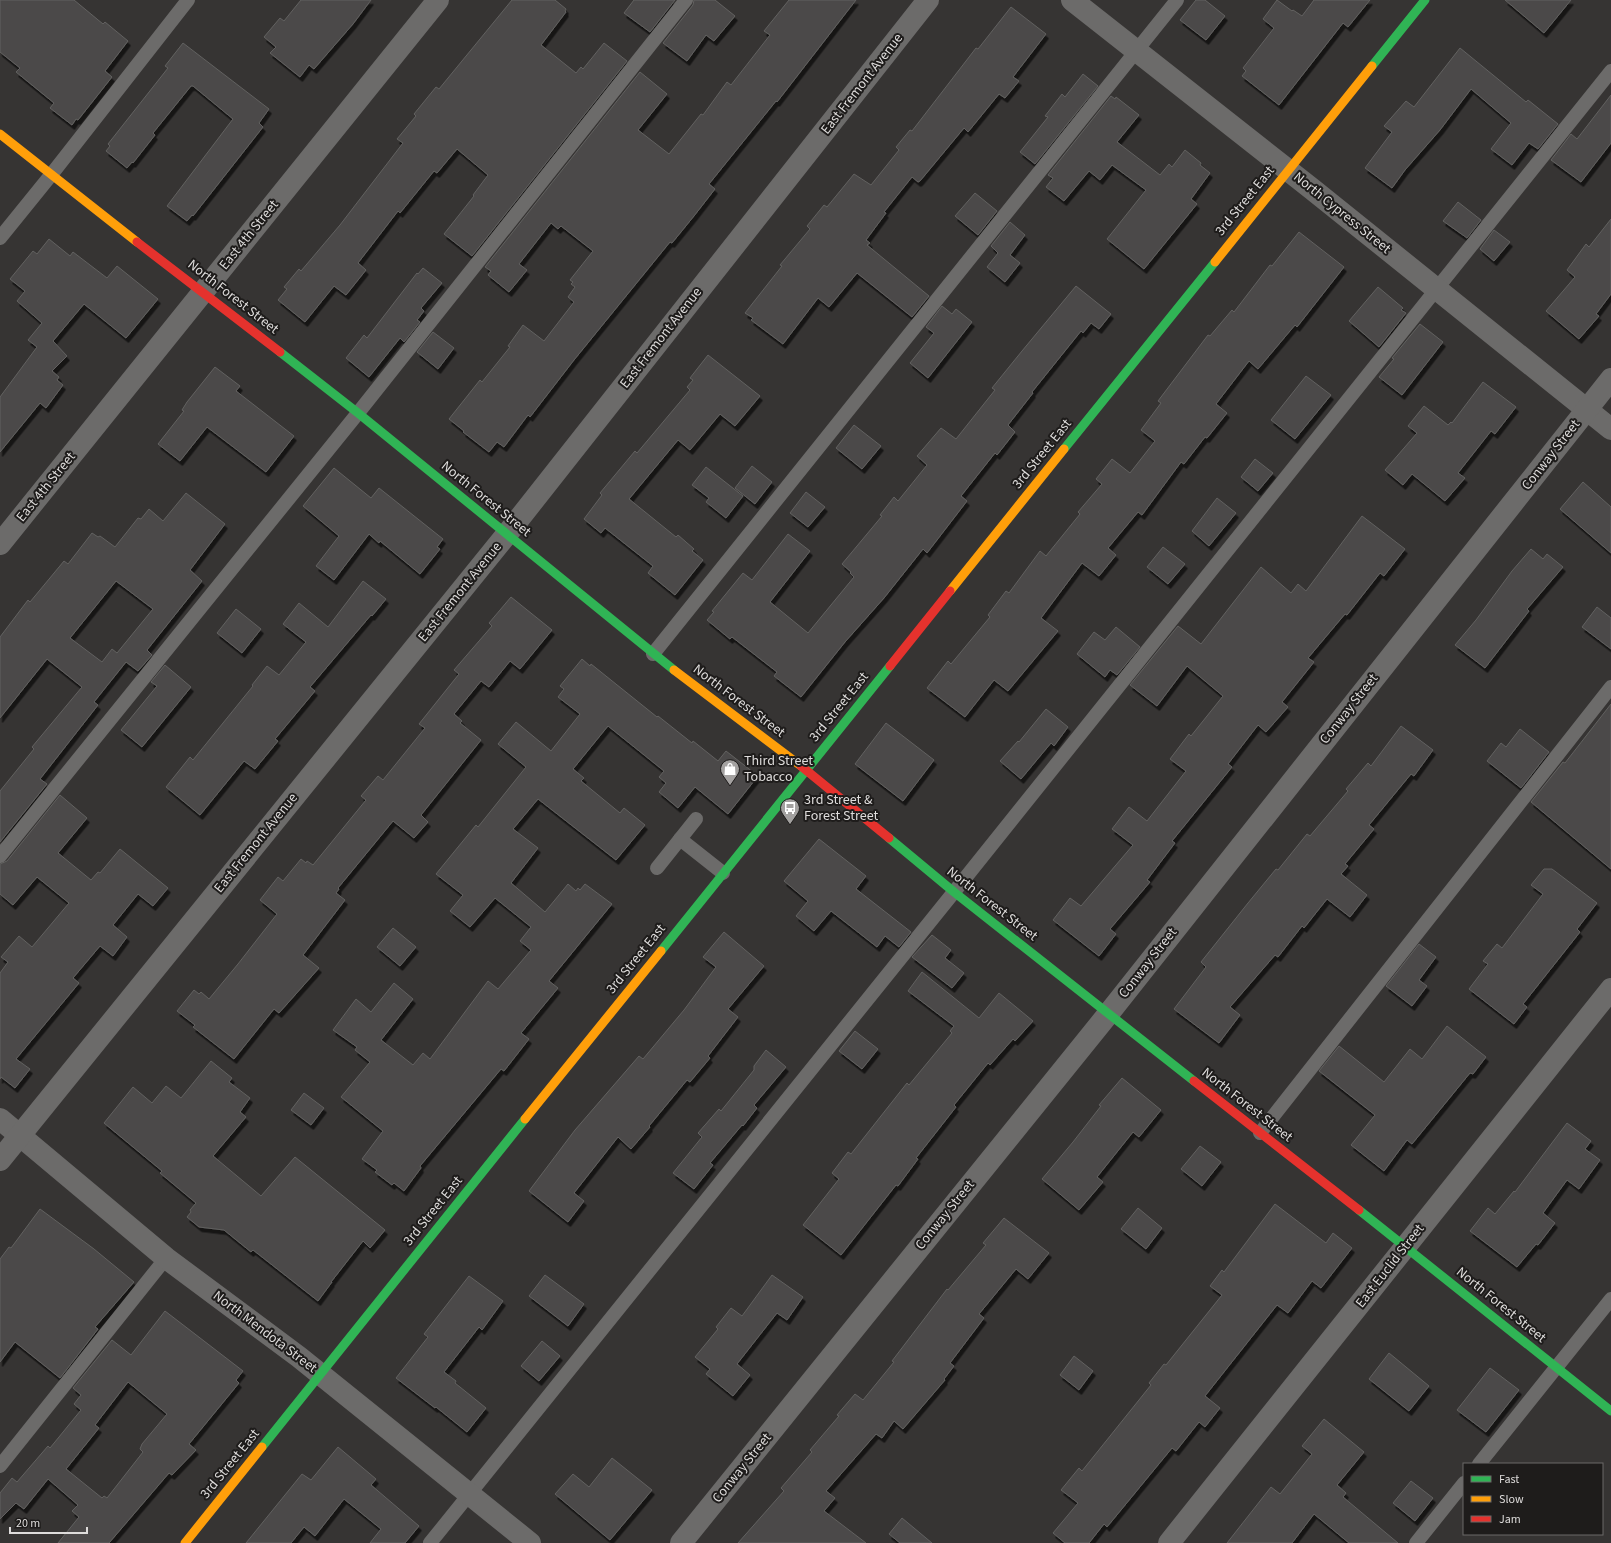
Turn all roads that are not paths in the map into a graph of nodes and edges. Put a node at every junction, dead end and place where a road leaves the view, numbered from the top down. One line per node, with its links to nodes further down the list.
1 (188, 0): 12 (lane)
2 (438, 0): 15 (street, East 4th Street)
3 (686, 0): 18 (lane)
4 (928, 0): 20 (street, East Fremont Avenue)
5 (1072, 0): 8 (street, North Cypress Street)
6 (1177, 0): 8 (lane)
7 (1425, 0): 11 (street, 3rd Street East)
8 (1136, 51): 11 (street, North Cypress Street); 22 (lane)
9 (1611, 71): 14 (lane)
10 (0, 134): 12 (street, North Forest Street)
11 (1288, 170): 14 (street, North Cypress Street); 24 (street, 3rd Street East)
12 (51, 176): 13 (lane); 15 (street, North Forest Street)
13 (0, 238)
14 (1437, 288): 17 (street, North Cypress Street); 30 (lane)
15 (203, 292): 18 (street, North Forest Street); 21 (street, East 4th Street)
16 (1611, 379): 17 (street, Conway Street)
17 (1586, 410): 19 (street, North Cypress Street); 32 (street, Conway Street)
18 (358, 413): 20 (street, North Forest Street); 27 (lane)
19 (1611, 429)
20 (507, 534): 22 (street, North Forest Street); 35 (street, East Fremont Avenue)
21 (0, 544)
22 (653, 654): 24 (street, North Forest Street)
23 (1611, 687): 34 (lane)
24 (806, 770): 29 (street, 3rd Street East); 30 (street, North Forest Street)
25 (696, 819): 26 (lane)
26 (680, 840): 28 (lane); 29 (lane)
27 (0, 856)
28 (657, 868)
29 (723, 873): 41 (street, 3rd Street East)
30 (954, 892): 32 (street, North Forest Street); 46 (lane)
31 (1611, 989): 37 (street, East Euclid Street)
32 (1109, 1013): 34 (street, North Forest Street); 50 (street, Conway Street)
33 (0, 1119): 35 (street, North Mendota Street)
34 (1260, 1133): 37 (street, North Forest Street)
35 (20, 1135): 36 (street, East Fremont Avenue); 38 (street, North Mendota Street)
36 (0, 1160)
37 (1406, 1247): 40 (street, North Forest Street); 51 (street, East Euclid Street)
38 (166, 1258): 41 (street, North Mendota Street); 44 (lane)
39 (1611, 1299): 40 (lane)
40 (1556, 1367): 42 (street, North Forest Street); 43 (lane)
41 (320, 1374): 46 (street, North Mendota Street); 47 (street, 3rd Street East)
42 (1611, 1411)
43 (1480, 1463)
44 (0, 1466)
45 (1463, 1484): 52 (lane)
46 (469, 1495): 48 (lane); 49 (street, North Mendota Street)
47 (185, 1543)
48 (430, 1543)
49 (530, 1543)
50 (681, 1543)
51 (1169, 1543)
52 (1416, 1543)

